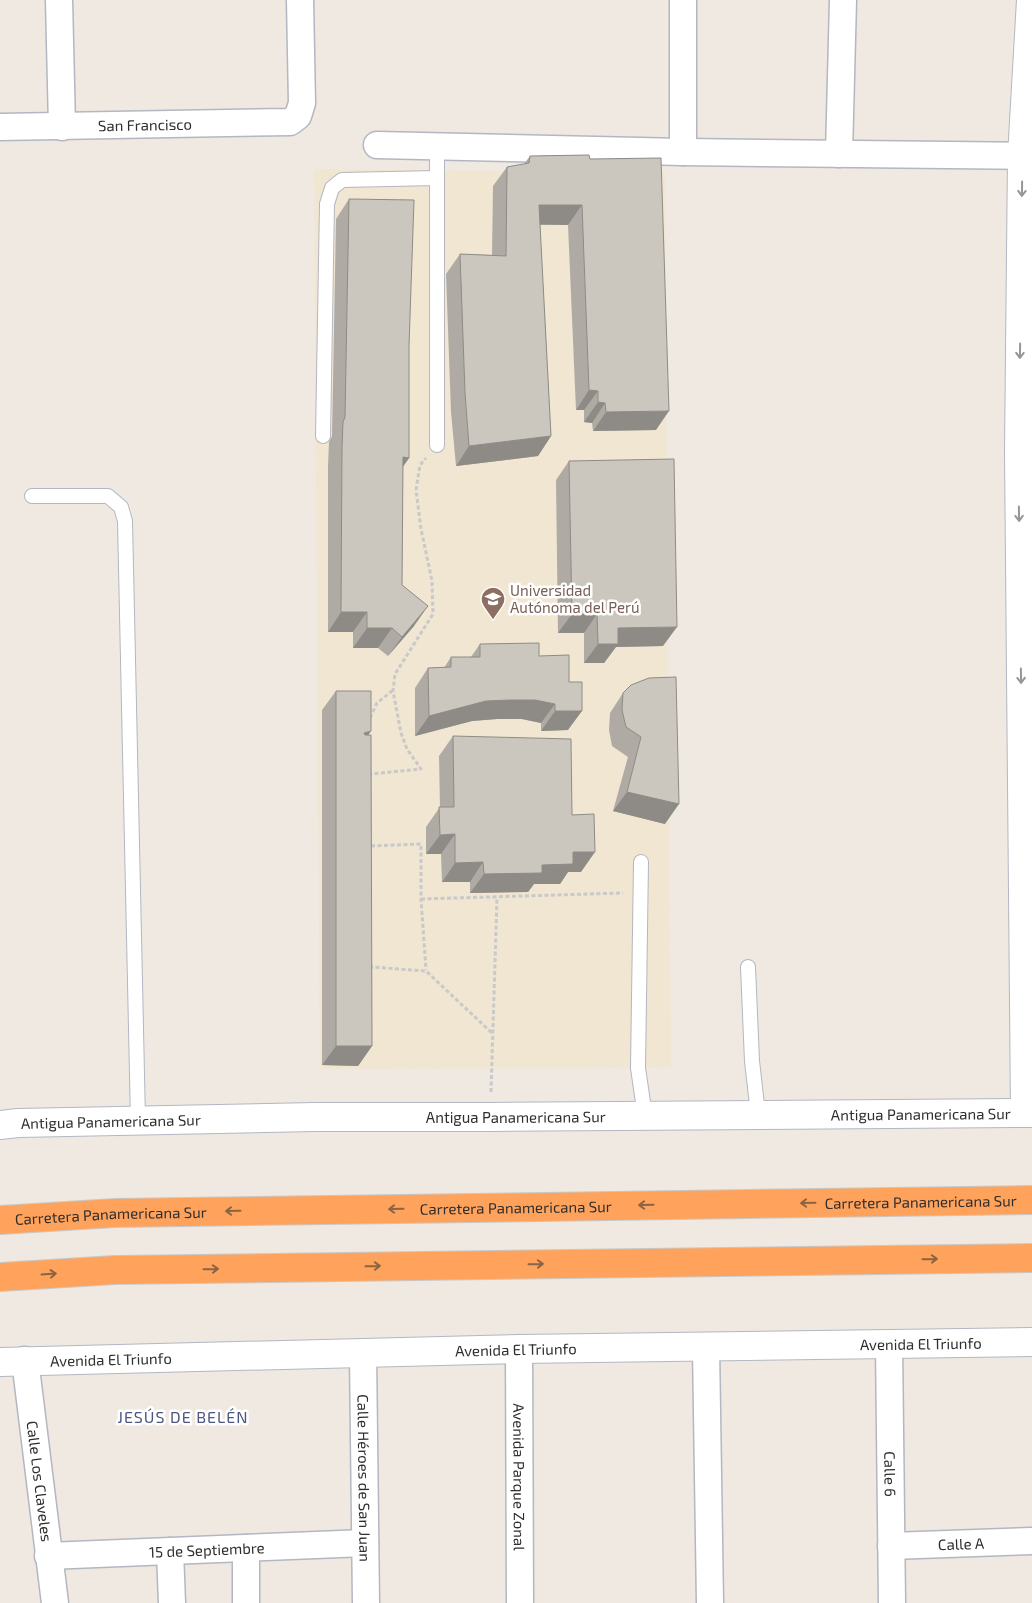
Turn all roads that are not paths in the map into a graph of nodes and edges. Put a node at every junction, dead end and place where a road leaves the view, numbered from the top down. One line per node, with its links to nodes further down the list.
1 (59, 0): 7 (street)
2 (300, 0): 7 (street, San Francisco)
3 (683, 0): 10 (street)
4 (843, 0): 11 (street)
5 (1031, 0): 12 (main road)
6 (0, 127): 7 (street, San Francisco)
7 (62, 127)
8 (377, 145): 9 (street)
9 (437, 146): 10 (street); 13 (lane)
10 (684, 152): 11 (street)
11 (838, 154): 12 (street)
12 (1027, 156): 19 (main road, one-way to 19)
13 (437, 178): 14 (lane); 15 (lane)
14 (323, 436)
15 (437, 445)
16 (32, 496): 22 (lane)
17 (641, 862): 21 (lane)
18 (748, 968): 20 (lane)
19 (1029, 1113): 20 (main road, Antigua Panamericana Sur)
20 (758, 1114): 21 (main road, Antigua Panamericana Sur)
21 (645, 1116): 22 (main road, Antigua Panamericana Sur)
22 (138, 1121): 23 (main road, Antigua Panamericana Sur)
23 (0, 1125)
24 (1032, 1200): 25 (highway, Carretera Panamericana Sur, one-way to 25)
25 (0, 1220)
26 (1032, 1258): 27 (highway, one-way to 26)
27 (0, 1277)
28 (1032, 1342): 29 (main road, Avenida El Triunfo)
29 (889, 1344): 30 (main road, Avenida El Triunfo); 36 (street, Calle 6)
30 (706, 1348): 31 (main road, Avenida El Triunfo); 45 (street)
31 (519, 1349): 32 (main road, Avenida El Triunfo); 44 (street, Avenida Parque Zonal)
32 (363, 1353): 33 (main road, Avenida El Triunfo); 35 (street, Calle Héroes de San Juan)
33 (12, 1361): 39 (street, Calle Los Claveles)
34 (1032, 1542): 36 (street, Calle A)
35 (365, 1543): 37 (street, 15 de Septiembre); 43 (street, Calle Héroes de San Juan)
36 (891, 1546): 46 (street, Calle 6)
37 (246, 1548): 38 (street, 15 de Septiembre); 42 (street)
38 (170, 1551): 39 (street, 15 de Septiembre); 41 (street)
39 (48, 1556): 40 (street, Calle Los Claveles)
40 (55, 1603)
41 (172, 1603)
42 (246, 1603)
43 (366, 1603)
44 (520, 1603)
45 (710, 1603)
46 (892, 1603)

